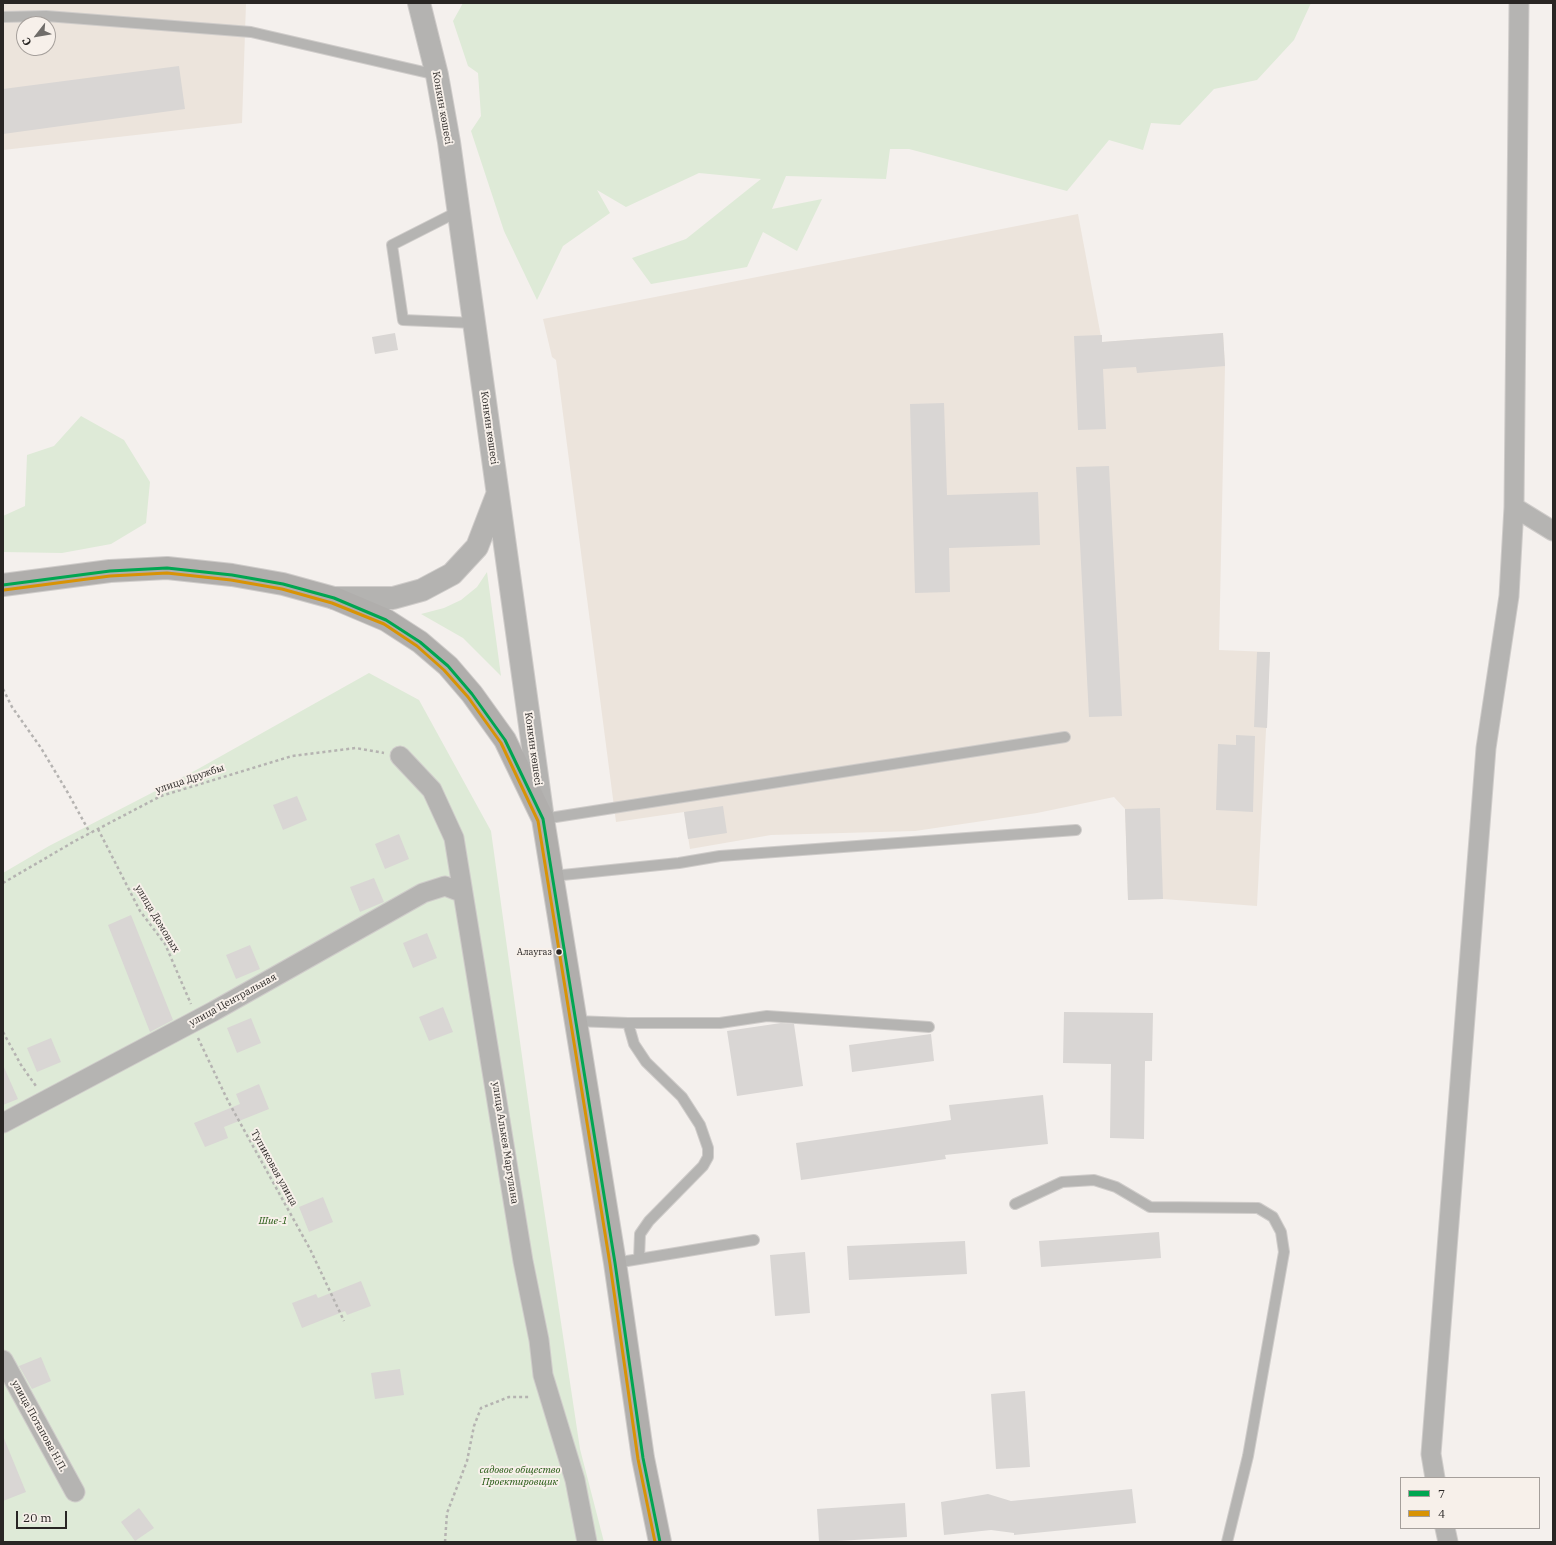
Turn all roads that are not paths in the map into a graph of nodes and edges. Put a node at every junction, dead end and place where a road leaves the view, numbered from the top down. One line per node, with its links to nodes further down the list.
1 (419, 3): 4 (main road, Конкин көшесі)
2 (1519, 3): 8 (street)
3 (3, 17): 4 (lane)
4 (436, 75): 5 (main road, Конкин көшесі)
5 (458, 211): 6 (main road, Конкин көшесі); 6 (lane)
6 (474, 323): 7 (main road, Конкин көшесі)
7 (498, 494): 11 (main road); 14 (main road, Конкин көшесі)
8 (1514, 507): 9 (street); 27 (street)
9 (1553, 531)
10 (3, 585): 11 (highway)
11 (334, 598): 14 (highway)
12 (1065, 737): 14 (lane)
13 (400, 756): 17 (street, улица Алькея Маргулана)
14 (543, 819): 16 (highway, Конкин көшесі)
15 (1076, 830): 16 (lane)
16 (552, 876): 18 (highway, Конкин көшесі)
17 (463, 893): 21 (street, улица Центральная); 30 (street, улица Алькея Маргулана)
18 (575, 1021): 19 (lane); 25 (highway, Конкин көшесі)
19 (628, 1023): 20 (lane); 24 (lane)
20 (929, 1027)
21 (3, 1123)
22 (1015, 1204): 32 (lane)
23 (754, 1240): 24 (lane)
24 (639, 1259): 25 (lane)
25 (614, 1263): 31 (highway, Конкин көшесі)
26 (3, 1360): 28 (street, улица Потапова Н.П.)
27 (1435, 1477)
28 (75, 1492)
29 (1445, 1529): 33 (street)
30 (587, 1542)
31 (660, 1542)
32 (1227, 1542)
33 (1448, 1542)

